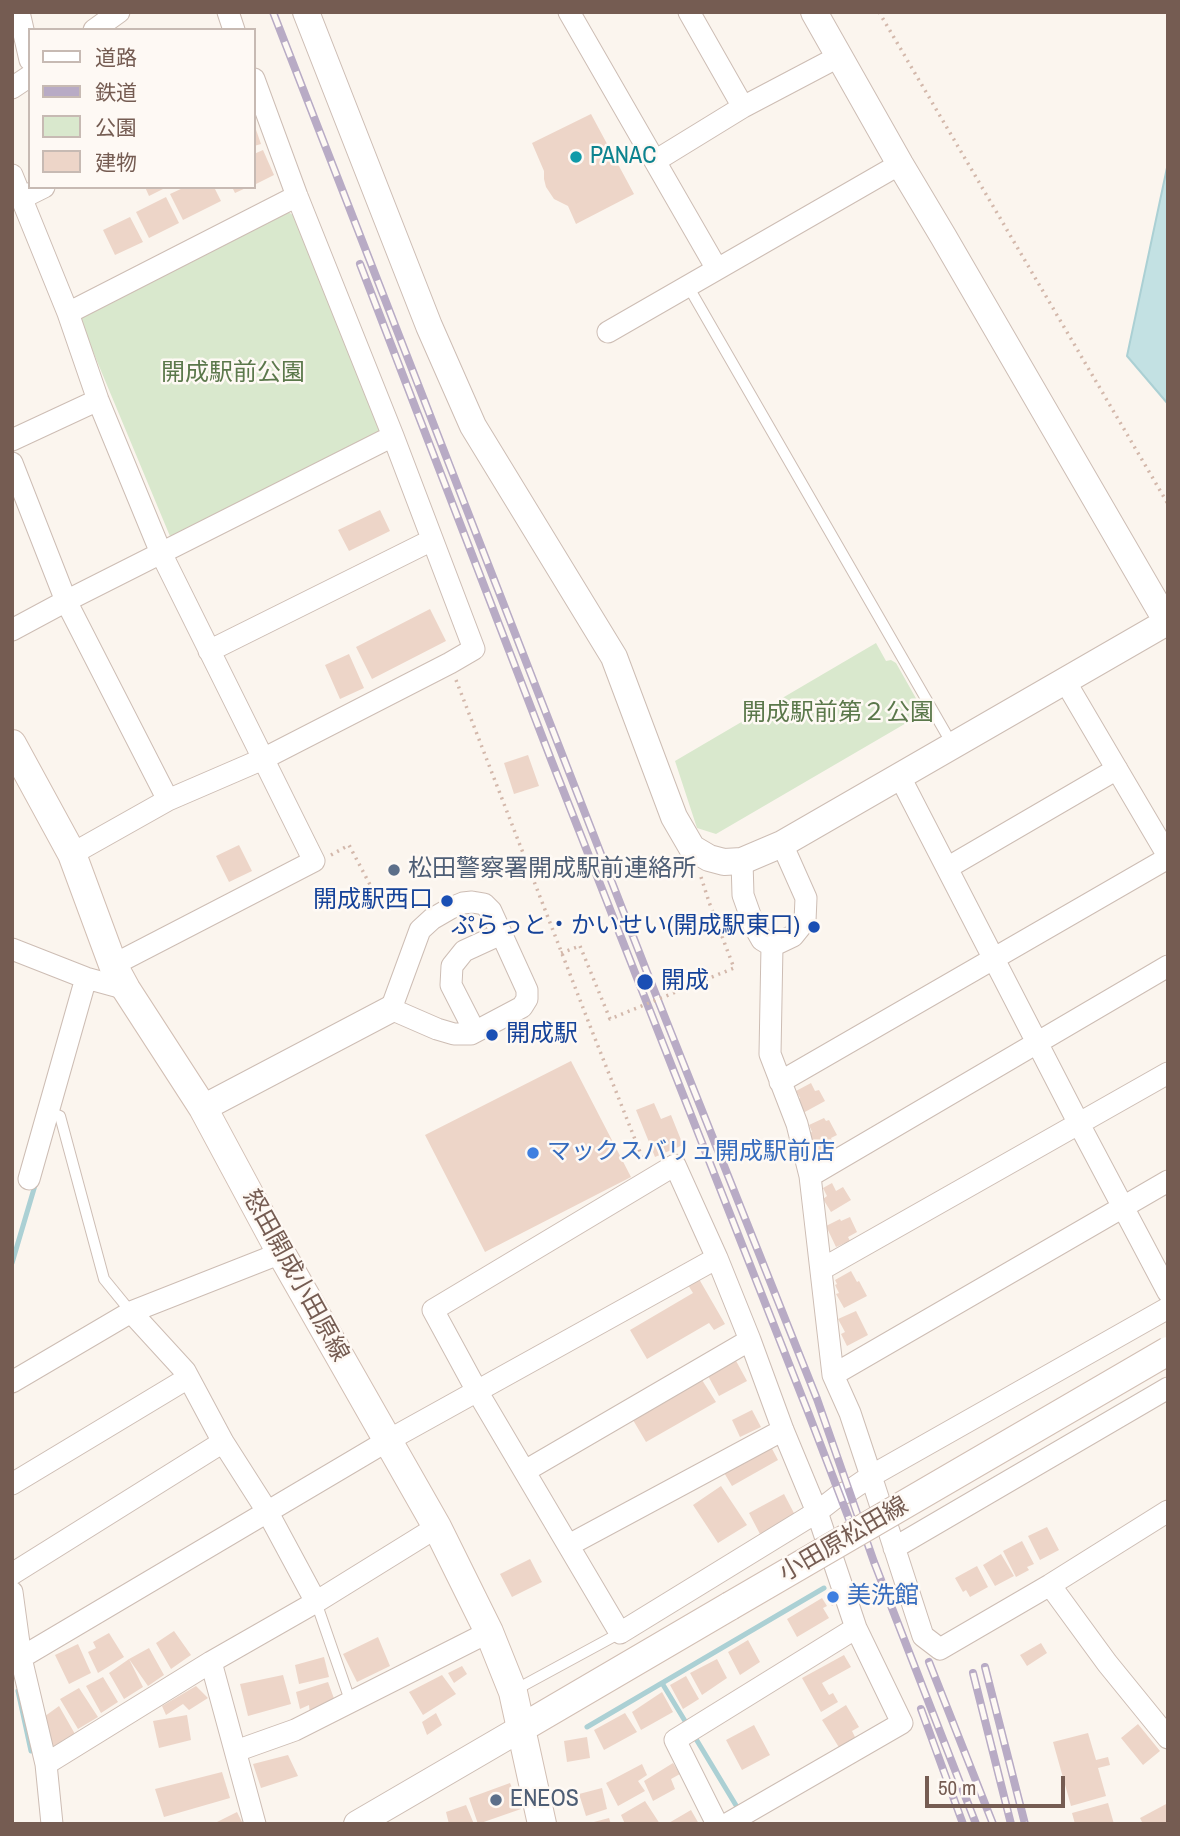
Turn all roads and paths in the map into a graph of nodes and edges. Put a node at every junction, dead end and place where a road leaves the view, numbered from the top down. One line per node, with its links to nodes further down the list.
1 (19, 12): 9 (street)
2 (119, 12): 8 (street)
3 (306, 12): 48 (street)
4 (569, 12): 15 (street)
5 (689, 12): 14 (street)
6 (814, 12): 10 (street)
7 (879, 12): 29 (path)
8 (97, 28)
9 (28, 51)
10 (838, 57): 14 (street); 16 (street)
11 (28, 77): 13 (street)
12 (256, 86): 19 (street)
13 (12, 88)
14 (743, 107): 15 (street)
15 (655, 161): 21 (street)
16 (900, 164): 21 (street); 33 (street)
17 (12, 175): 20 (street)
18 (40, 189): 20 (street)
19 (297, 196): 23 (street); 26 (street)
20 (22, 198): 23 (street)
21 (717, 269): 22 (street)
22 (688, 286): 24 (street); 39 (lane)
23 (68, 313): 25 (street)
24 (608, 332)
25 (98, 400): 27 (street); 31 (street)
26 (393, 436): 30 (street); 31 (street)
27 (12, 440)
28 (12, 463): 32 (street)
29 (1168, 504)
30 (432, 540): 35 (street); 36 (street)
31 (161, 553): 32 (street); 35 (street)
32 (66, 601): 34 (street); 43 (street)
33 (1167, 623): 37 (street)
34 (12, 630)
35 (209, 651): 40 (street)
36 (450, 663): 40 (street); 55 (path)
37 (1065, 681): 39 (street); 41 (street)
38 (12, 744): 45 (main road, 怒田開成小田原線)
39 (953, 746): 42 (street)
40 (263, 759): 43 (street); 58 (street)
41 (1116, 769): 47 (street); 49 (street)
42 (900, 777): 44 (street); 49 (street)
43 (168, 800): 45 (street)
44 (782, 844): 48 (street); 53 (street)
45 (72, 854): 58 (main road, 怒田開成小田原線)
46 (327, 857): 50 (path)
47 (1168, 857): 56 (street)
48 (742, 861): 53 (street)
49 (947, 868): 56 (street)
50 (376, 896)
51 (709, 902): 55 (path, bridge)
52 (501, 934): 60 (street); 61 (street); 61 (street)
53 (772, 946): 64 (street)
54 (12, 949): 59 (street)
55 (561, 953): 70 (path)
56 (993, 958): 62 (street); 64 (street)
57 (1168, 967): 62 (street)
58 (119, 977): 59 (street); 65 (main road, 怒田開成小田原線)
59 (86, 978): 66 (street)
60 (391, 1009): 61 (street); 65 (street)
61 (475, 1032)
62 (1038, 1044): 67 (street); 68 (street)
63 (1168, 1073): 67 (street)
64 (780, 1082): 68 (street)
65 (203, 1108): 73 (main road, 怒田開成小田原線)
66 (54, 1114): 69 (street); 78 (lane)
67 (1079, 1125): 72 (street); 75 (street)
68 (810, 1176): 75 (street)
69 (29, 1179)
70 (651, 1180): 74 (street); 85 (street)
71 (1168, 1181): 72 (street)
72 (1123, 1208): 76 (street); 81 (street)
73 (281, 1253): 78 (street); 87 (main road, 怒田開成小田原線)
74 (717, 1258): 79 (street); 85 (street)
75 (822, 1269): 81 (street)
76 (1168, 1292)
77 (1168, 1308): 90 (street)
78 (131, 1312): 82 (street); 83 (street)
79 (750, 1340): 86 (street); 89 (street)
80 (1168, 1351): 109 (main road, 小田原松田線, bridge)
81 (833, 1375): 90 (street)
82 (188, 1378): 88 (street); 91 (street)
83 (12, 1382)
84 (1168, 1388): 97 (street)
85 (477, 1391): 87 (street); 89 (street)
86 (783, 1430): 94 (street); 96 (street)
87 (387, 1441): 92 (street); 95 (main road, 怒田開成小田原線)
88 (223, 1443): 92 (street); 98 (street)
89 (525, 1472): 96 (street)
90 (871, 1476): 94 (street); 97 (street)
91 (12, 1483)
92 (267, 1511): 101 (street); 105 (street)
93 (1168, 1511): 99 (street)
94 (817, 1512): 102 (street); 104 (street)
95 (437, 1527): 101 (street); 103 (main road, 怒田開成小田原線)
96 (569, 1545): 104 (street)
97 (894, 1548): 99 (street)
98 (12, 1574)
99 (1050, 1585): 110 (street)
100 (12, 1592): 105 (street)
101 (316, 1602): 106 (street); 108 (lane)
102 (856, 1628): 117 (street); 118 (street)
103 (489, 1632): 107 (main road, 怒田開成小田原線); 108 (street)
104 (620, 1633): 107 (lane)
105 (17, 1660): 112 (street)
106 (211, 1661): 111 (street); 112 (street)
107 (513, 1692): 109 (main road, 怒田開成小田原線)
108 (351, 1703): 111 (street)
109 (520, 1729): 115 (street); 116 (main road, 怒田開成小田原線)
110 (1168, 1738)
111 (236, 1751): 114 (street)
112 (46, 1764): 113 (street)
113 (51, 1824)
114 (255, 1824)
115 (357, 1824)
116 (542, 1824)
117 (717, 1824)
118 (727, 1824)

